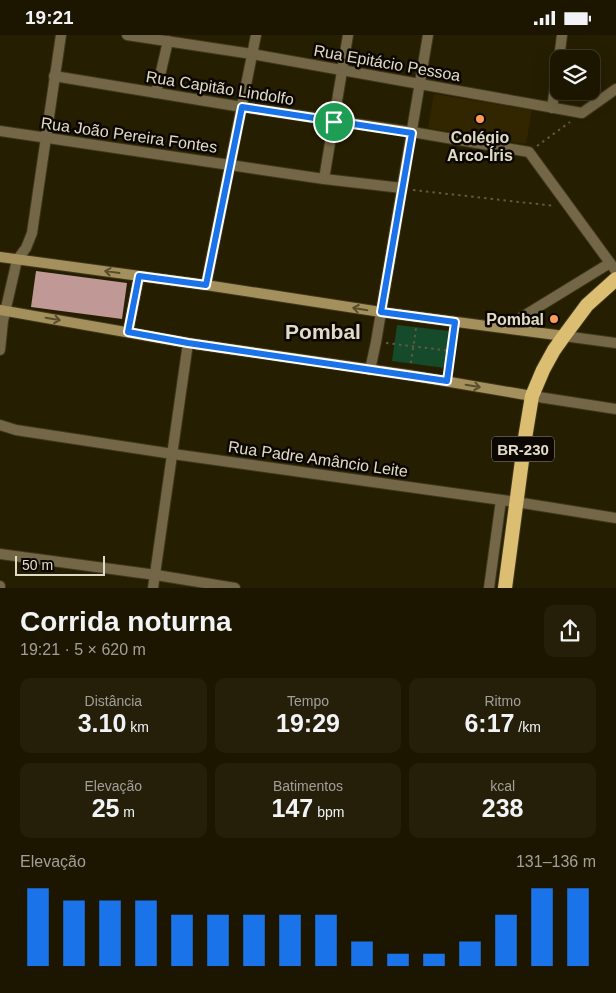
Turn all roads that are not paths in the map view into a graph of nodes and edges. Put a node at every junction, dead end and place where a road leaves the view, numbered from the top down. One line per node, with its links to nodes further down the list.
1 (61, 35): 11 (street)
2 (127, 35): 7 (street, Rua Epitácio Pessoa)
3 (256, 35): 9 (street)
4 (348, 35): 10 (street)
5 (428, 35): 12 (street)
6 (562, 35): 8 (street)
7 (168, 41): 9 (street, Rua Epitácio Pessoa); 14 (street)
8 (560, 50)
9 (252, 54): 10 (street, Rua Epitácio Pessoa); 16 (street)
10 (342, 70): 12 (street, Rua Epitácio Pessoa); 18 (street)
11 (54, 76): 14 (street, Rua Capitão Lindolfo); 21 (street)
12 (420, 83): 17 (street, Rua Epitácio Pessoa); 20 (street)
13 (616, 89): 17 (street, Rua Epitácio Pessoa)
14 (156, 93): 16 (street, Rua Capitão Lindolfo)
15 (553, 100): 17 (street)
16 (242, 107): 18 (street, Rua Capitão Lindolfo); 22 (street)
17 (552, 108)
18 (334, 122): 20 (street, Rua Capitão Lindolfo); 23 (street)
19 (0, 131): 21 (street, Rua João Pereira Fontes)
20 (412, 133): 24 (street); 27 (street, Rua Capitão Lindolfo)
21 (46, 138): 22 (street, Rua João Pereira Fontes); 26 (street)
22 (230, 165): 23 (street, Rua João Pereira Fontes); 30 (street)
23 (324, 179): 24 (street, Rua João Pereira Fontes)
24 (402, 188): 32 (street)
25 (0, 257): 26 (main road)
26 (17, 260): 28 (main road, one-way to 26); 31 (street)
27 (613, 267): 33 (street)
28 (139, 276): 30 (main road); 34 (main road)
29 (616, 279): 35 (highway, BR-230)
30 (206, 285): 32 (main road, one-way to 30)
31 (3, 311): 34 (main road, one-way to 34); 38 (street)
32 (381, 312): 33 (main road); 39 (street)
33 (504, 328): 35 (main road)
34 (128, 332): 36 (main road)
35 (564, 336): 37 (street); 40 (highway, BR-230)
36 (188, 343): 39 (main road); 45 (street)
37 (616, 343)
38 (0, 350)
39 (370, 369): 40 (main road, one-way to 40)
40 (532, 396): 41 (street); 47 (highway, BR-230)
41 (616, 409)
42 (0, 425): 43 (street, Rua Padre Amâncio Leite)
43 (16, 429): 44 (street, Rua Padre Amâncio Leite); 45 (street, Rua Padre Amâncio Leite)
44 (0, 432)
45 (173, 454): 46 (street, Rua Padre Amâncio Leite); 50 (street)
46 (501, 500): 47 (street, Rua Padre Amâncio Leite); 53 (street)
47 (516, 502): 48 (street, Rua Padre Amâncio Leite); 54 (highway, BR-230)
48 (616, 518)
49 (0, 553): 50 (street)
50 (156, 575): 51 (street); 52 (street)
51 (154, 588)
52 (235, 588)
53 (490, 588)
54 (505, 588)

